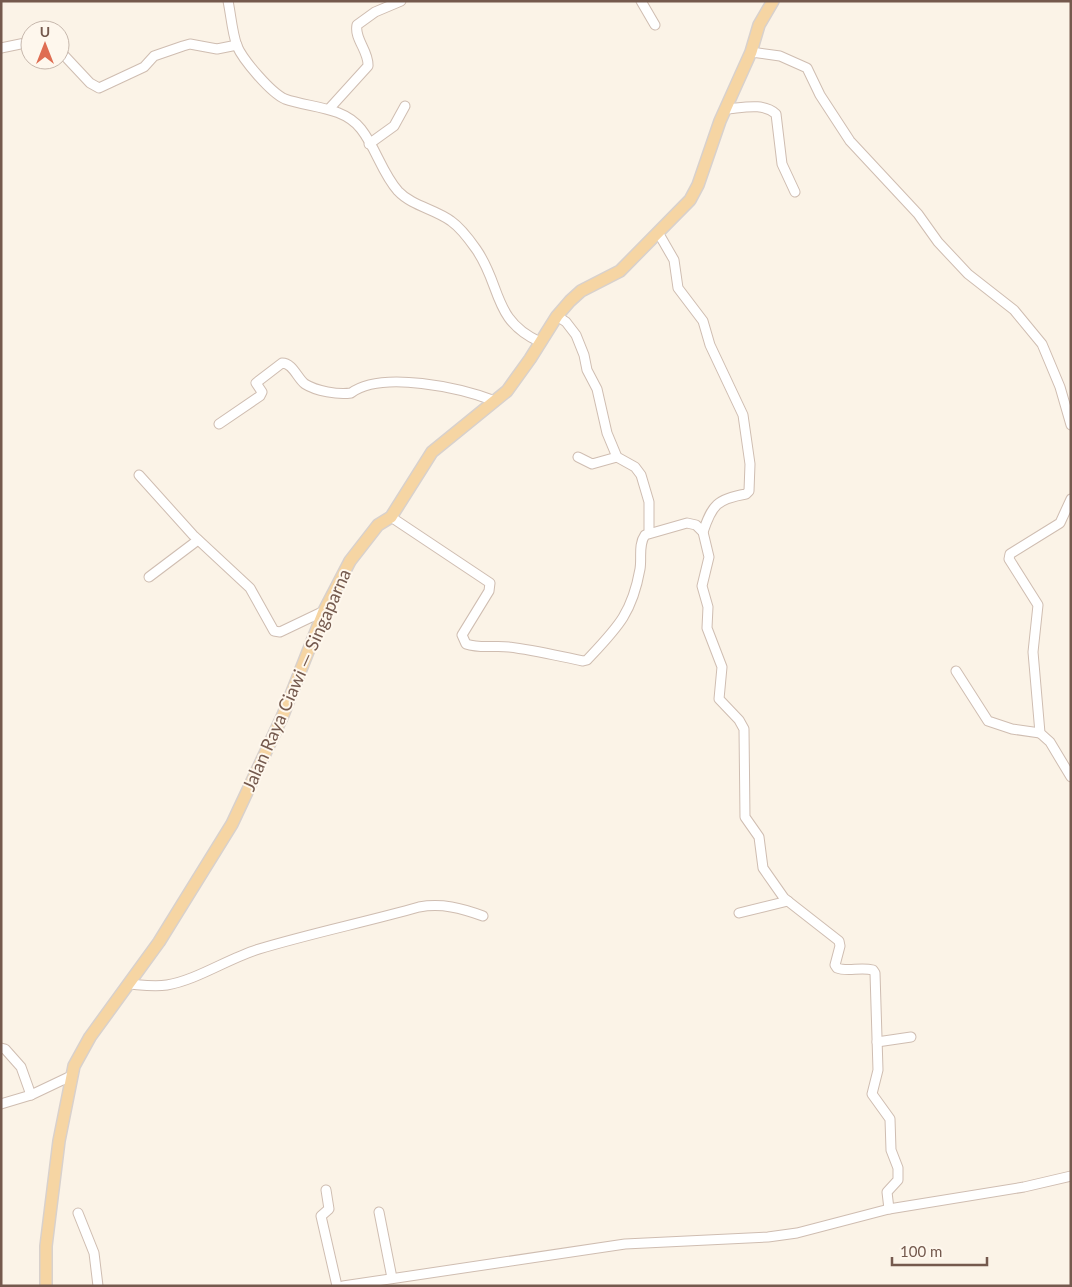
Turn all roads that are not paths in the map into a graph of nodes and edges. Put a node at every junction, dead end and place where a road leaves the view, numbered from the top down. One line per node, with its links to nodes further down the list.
1 (228, 1): 7 (street)
2 (401, 1): 13 (street)
3 (641, 1): 5 (street)
4 (773, 1): 9 (main road, Jalan Raya Ciawi — Singaparna)
5 (655, 25)
6 (20, 44): 8 (street)
7 (237, 45): 10 (street); 13 (street)
8 (1, 48)
9 (751, 52): 12 (main road, Jalan Raya Ciawi — Singaparna); 21 (street)
10 (70, 62)
11 (406, 106): 14 (street)
12 (726, 109): 15 (street); 16 (main road, Jalan Raya Ciawi — Singaparna)
13 (329, 110): 14 (street)
14 (369, 144): 18 (street)
15 (796, 192)
16 (658, 234): 17 (main road, Jalan Raya Ciawi — Singaparna); 28 (street)
17 (557, 316): 18 (main road, Jalan Raya Ciawi — Singaparna); 23 (street)
18 (540, 342): 19 (main road, Jalan Raya Ciawi — Singaparna)
19 (495, 401): 20 (street); 26 (main road, Jalan Raya Ciawi — Singaparna)
20 (219, 424)
21 (1071, 425)
22 (578, 457): 23 (street)
23 (617, 457): 27 (street)
24 (139, 475): 29 (street)
25 (1071, 500): 33 (street)
26 (391, 517): 27 (street); 31 (main road, Jalan Raya Ciawi — Singaparna)
27 (649, 532): 28 (street)
28 (703, 532): 35 (street)
29 (198, 540): 30 (street); 31 (street)
30 (149, 577)
31 (324, 611): 38 (main road, Jalan Raya Ciawi — Singaparna)
32 (956, 671): 33 (street)
33 (1040, 733): 34 (street)
34 (1071, 777)
35 (788, 901): 36 (street); 40 (street)
36 (739, 913)
37 (483, 916): 38 (street)
38 (129, 984): 42 (main road, Jalan Raya Ciawi — Singaparna)
39 (911, 1036): 40 (street)
40 (877, 1042): 47 (street)
41 (1, 1048): 43 (street)
42 (71, 1076): 43 (street); 51 (main road, Jalan Raya Ciawi — Singaparna)
43 (32, 1095): 44 (street)
44 (1, 1104)
45 (1071, 1176): 47 (street)
46 (326, 1190): 53 (street)
47 (890, 1209): 50 (street)
48 (379, 1212): 50 (street)
49 (78, 1213): 52 (street)
50 (392, 1278): 54 (street)
51 (46, 1286)
52 (98, 1286)
53 (337, 1286)
54 (343, 1286)

